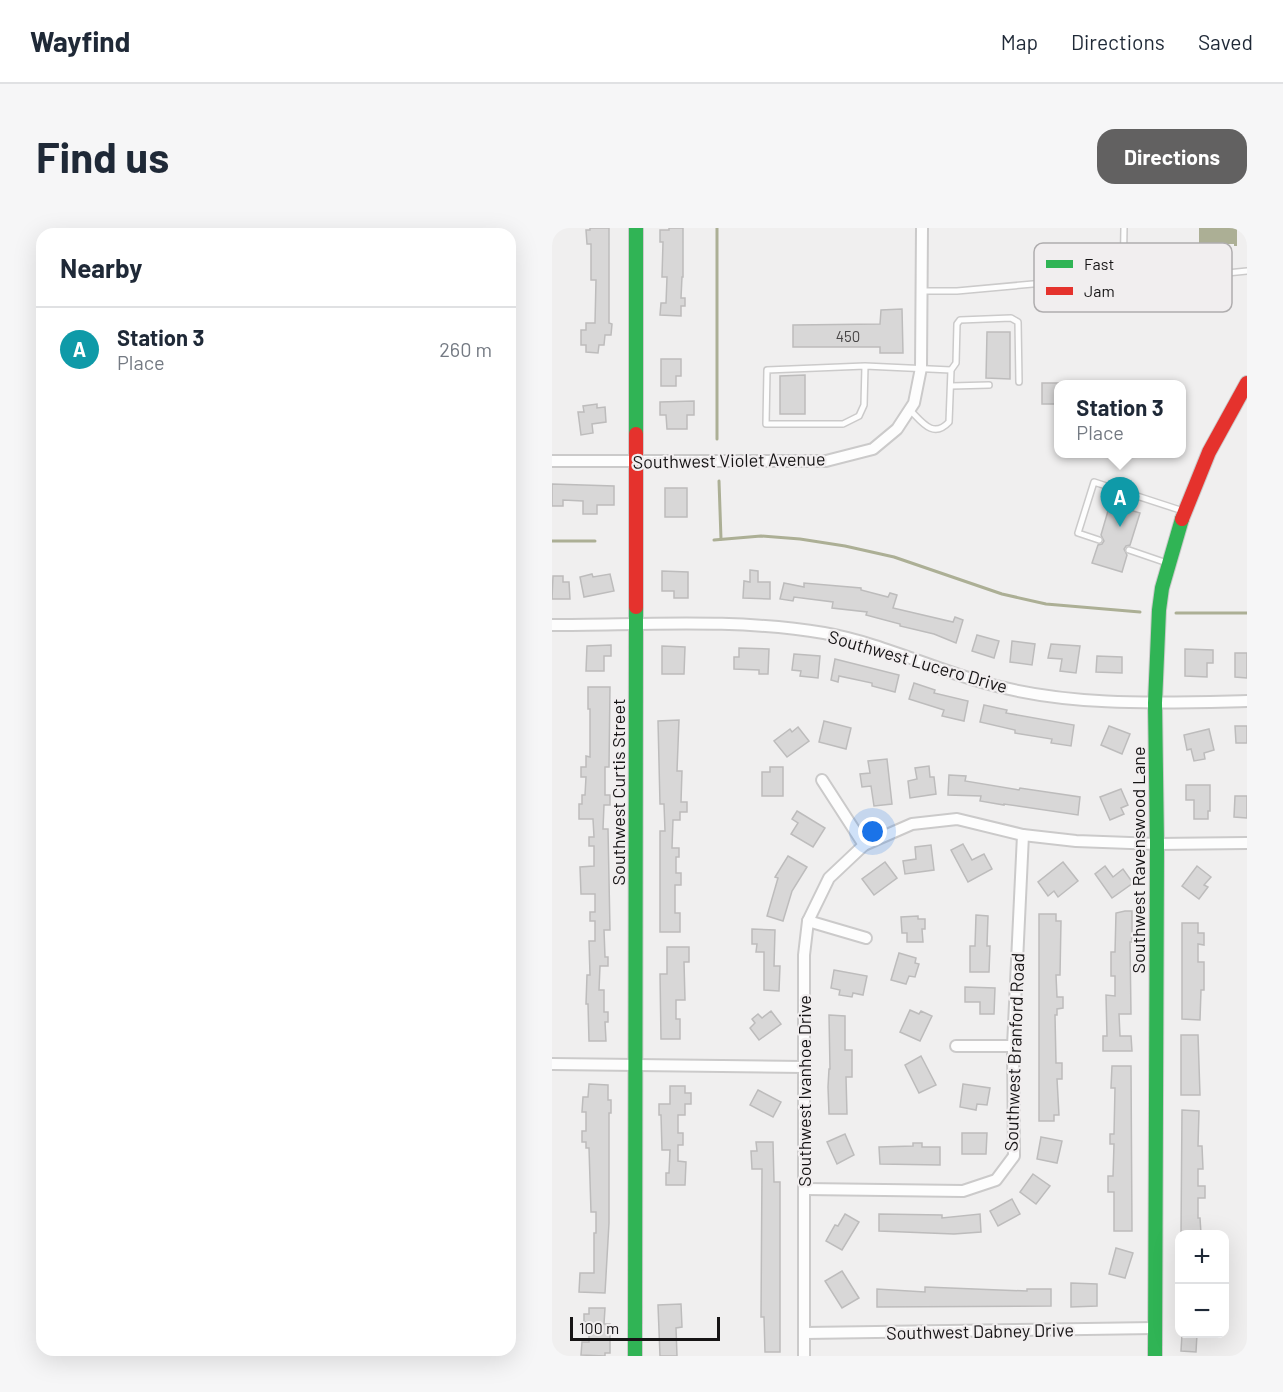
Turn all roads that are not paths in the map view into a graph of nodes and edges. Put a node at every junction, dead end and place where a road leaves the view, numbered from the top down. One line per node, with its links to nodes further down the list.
1 (636, 228): 18 (street, Southwest Curtis Street)
2 (922, 228): 8 (street, Southwest Violet Avenue)
3 (1124, 228): 4 (lane)
4 (1124, 243)
5 (1247, 271): 6 (lane)
6 (1232, 272)
7 (1034, 284): 8 (lane)
8 (922, 291): 10 (street, Southwest Violet Avenue)
9 (865, 366): 9 (lane); 10 (lane)
10 (921, 368): 11 (lane); 16 (street, Southwest Violet Avenue)
11 (951, 369): 12 (lane); 14 (lane)
12 (1019, 382)
13 (1247, 383): 19 (street, Southwest Ravenswood Lane)
14 (951, 386): 15 (lane); 16 (lane)
15 (989, 386)
16 (910, 410): 18 (street, Southwest Violet Avenue)
17 (552, 461): 18 (street, Southwest Violet Avenue)
18 (636, 462): 23 (street, Southwest Curtis Street)
19 (1185, 512): 20 (lane); 22 (street, Southwest Ravenswood Lane)
20 (1099, 540)
21 (1129, 550): 22 (lane)
22 (1169, 564): 26 (street, Southwest Ravenswood Lane)
23 (637, 625): 24 (street, Southwest Lucero Drive); 26 (street, Southwest Lucero Drive); 37 (street, Southwest Curtis Street)
24 (552, 626)
25 (1247, 702): 26 (street, Southwest Lucero Drive)
26 (1155, 703): 30 (street, Southwest Ravenswood Lane)
27 (822, 780): 31 (street)
28 (1023, 835): 30 (street, Southwest Ivanhoe Drive); 31 (street, Southwest Ivanhoe Drive); 35 (street, Southwest Branford Road)
29 (1247, 843): 30 (street, Southwest Ivanhoe Drive)
30 (1157, 844): 40 (street, Southwest Ravenswood Lane)
31 (864, 845): 32 (street, Southwest Ivanhoe Drive)
32 (808, 921): 33 (street); 38 (street, Southwest Ivanhoe Drive)
33 (866, 938)
34 (956, 1046): 35 (street)
35 (1013, 1046): 39 (street, Southwest Branford Road)
36 (552, 1064): 37 (street)
37 (635, 1065): 38 (street); 42 (street, Southwest Curtis Street)
38 (803, 1067): 39 (street, Southwest Ivanhoe Drive)
39 (805, 1189): 41 (street, Southwest Ivanhoe Drive)
40 (1155, 1328): 41 (street, Southwest Dabney Drive); 44 (street, Southwest Ravenswood Lane)
41 (805, 1333): 43 (street, Southwest Ivanhoe Drive)
42 (636, 1356)
43 (804, 1356)
44 (1155, 1356)

